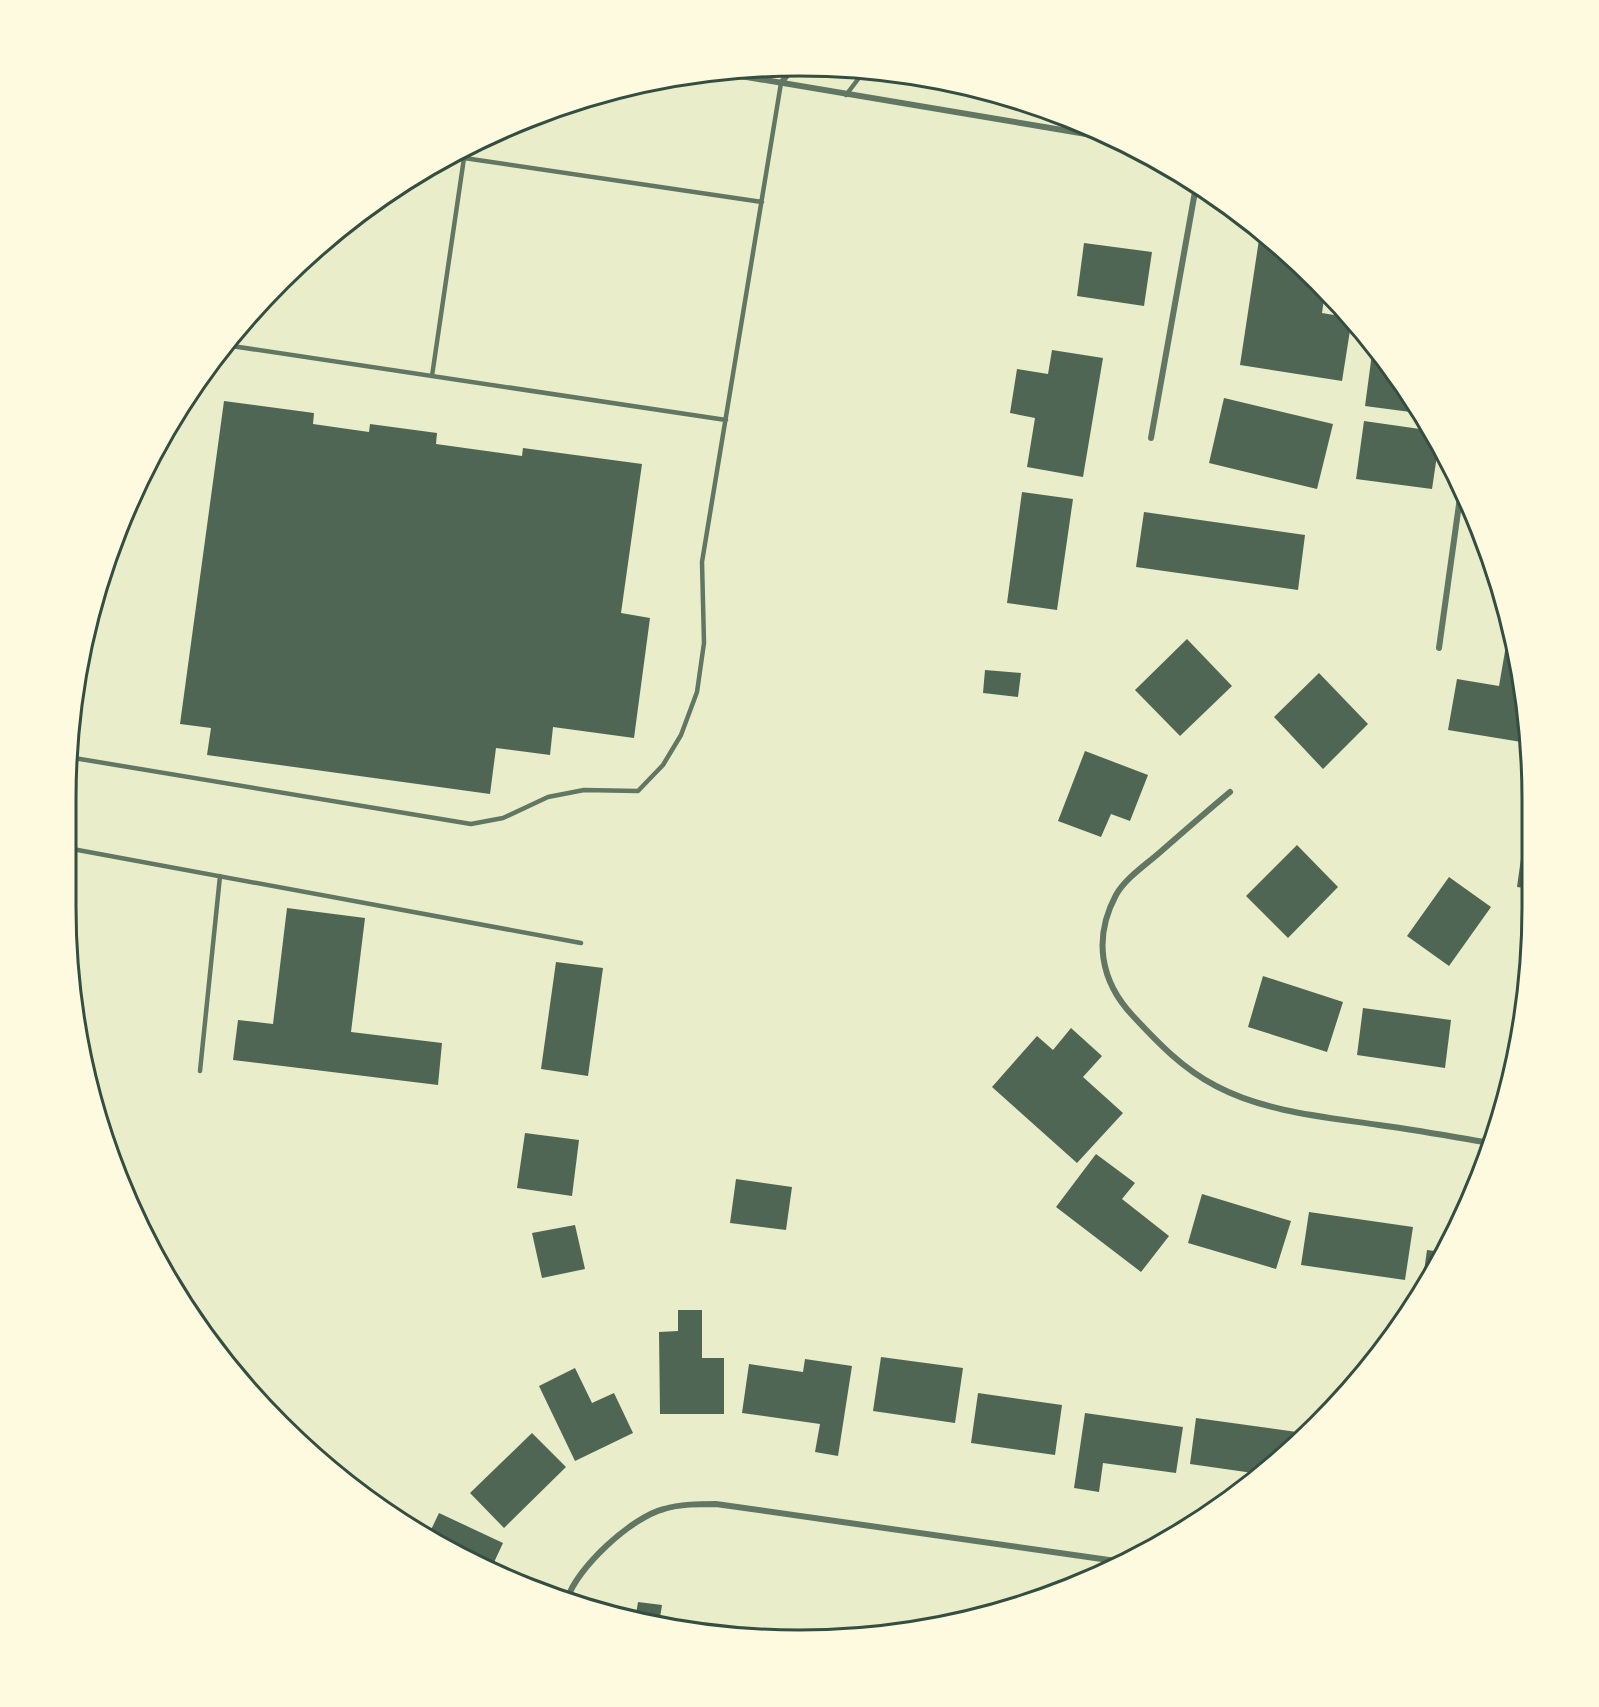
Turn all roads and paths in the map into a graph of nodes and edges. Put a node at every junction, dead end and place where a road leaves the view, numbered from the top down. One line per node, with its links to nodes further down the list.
1 (786, 77): 4 (street)
2 (755, 78): 4 (street)
3 (857, 79): 5 (lane)
4 (781, 82): 5 (street); 10 (lane)
5 (846, 94): 6 (street)
6 (1077, 133)
7 (466, 158): 10 (lane)
8 (464, 159): 12 (lane)
9 (1195, 194): 14 (street)
10 (762, 202): 13 (lane)
11 (236, 347): 12 (lane)
12 (432, 376): 13 (lane)
13 (726, 420): 17 (lane)
14 (1151, 438)
15 (1459, 505): 16 (street)
16 (1439, 648)
17 (78, 759)
18 (1230, 792): 23 (street)
19 (76, 850): 20 (lane)
20 (220, 876): 21 (lane); 22 (lane)
21 (581, 943)
22 (200, 1071)
23 (1483, 1142)
24 (1110, 1560): 25 (street)
25 (569, 1593)

